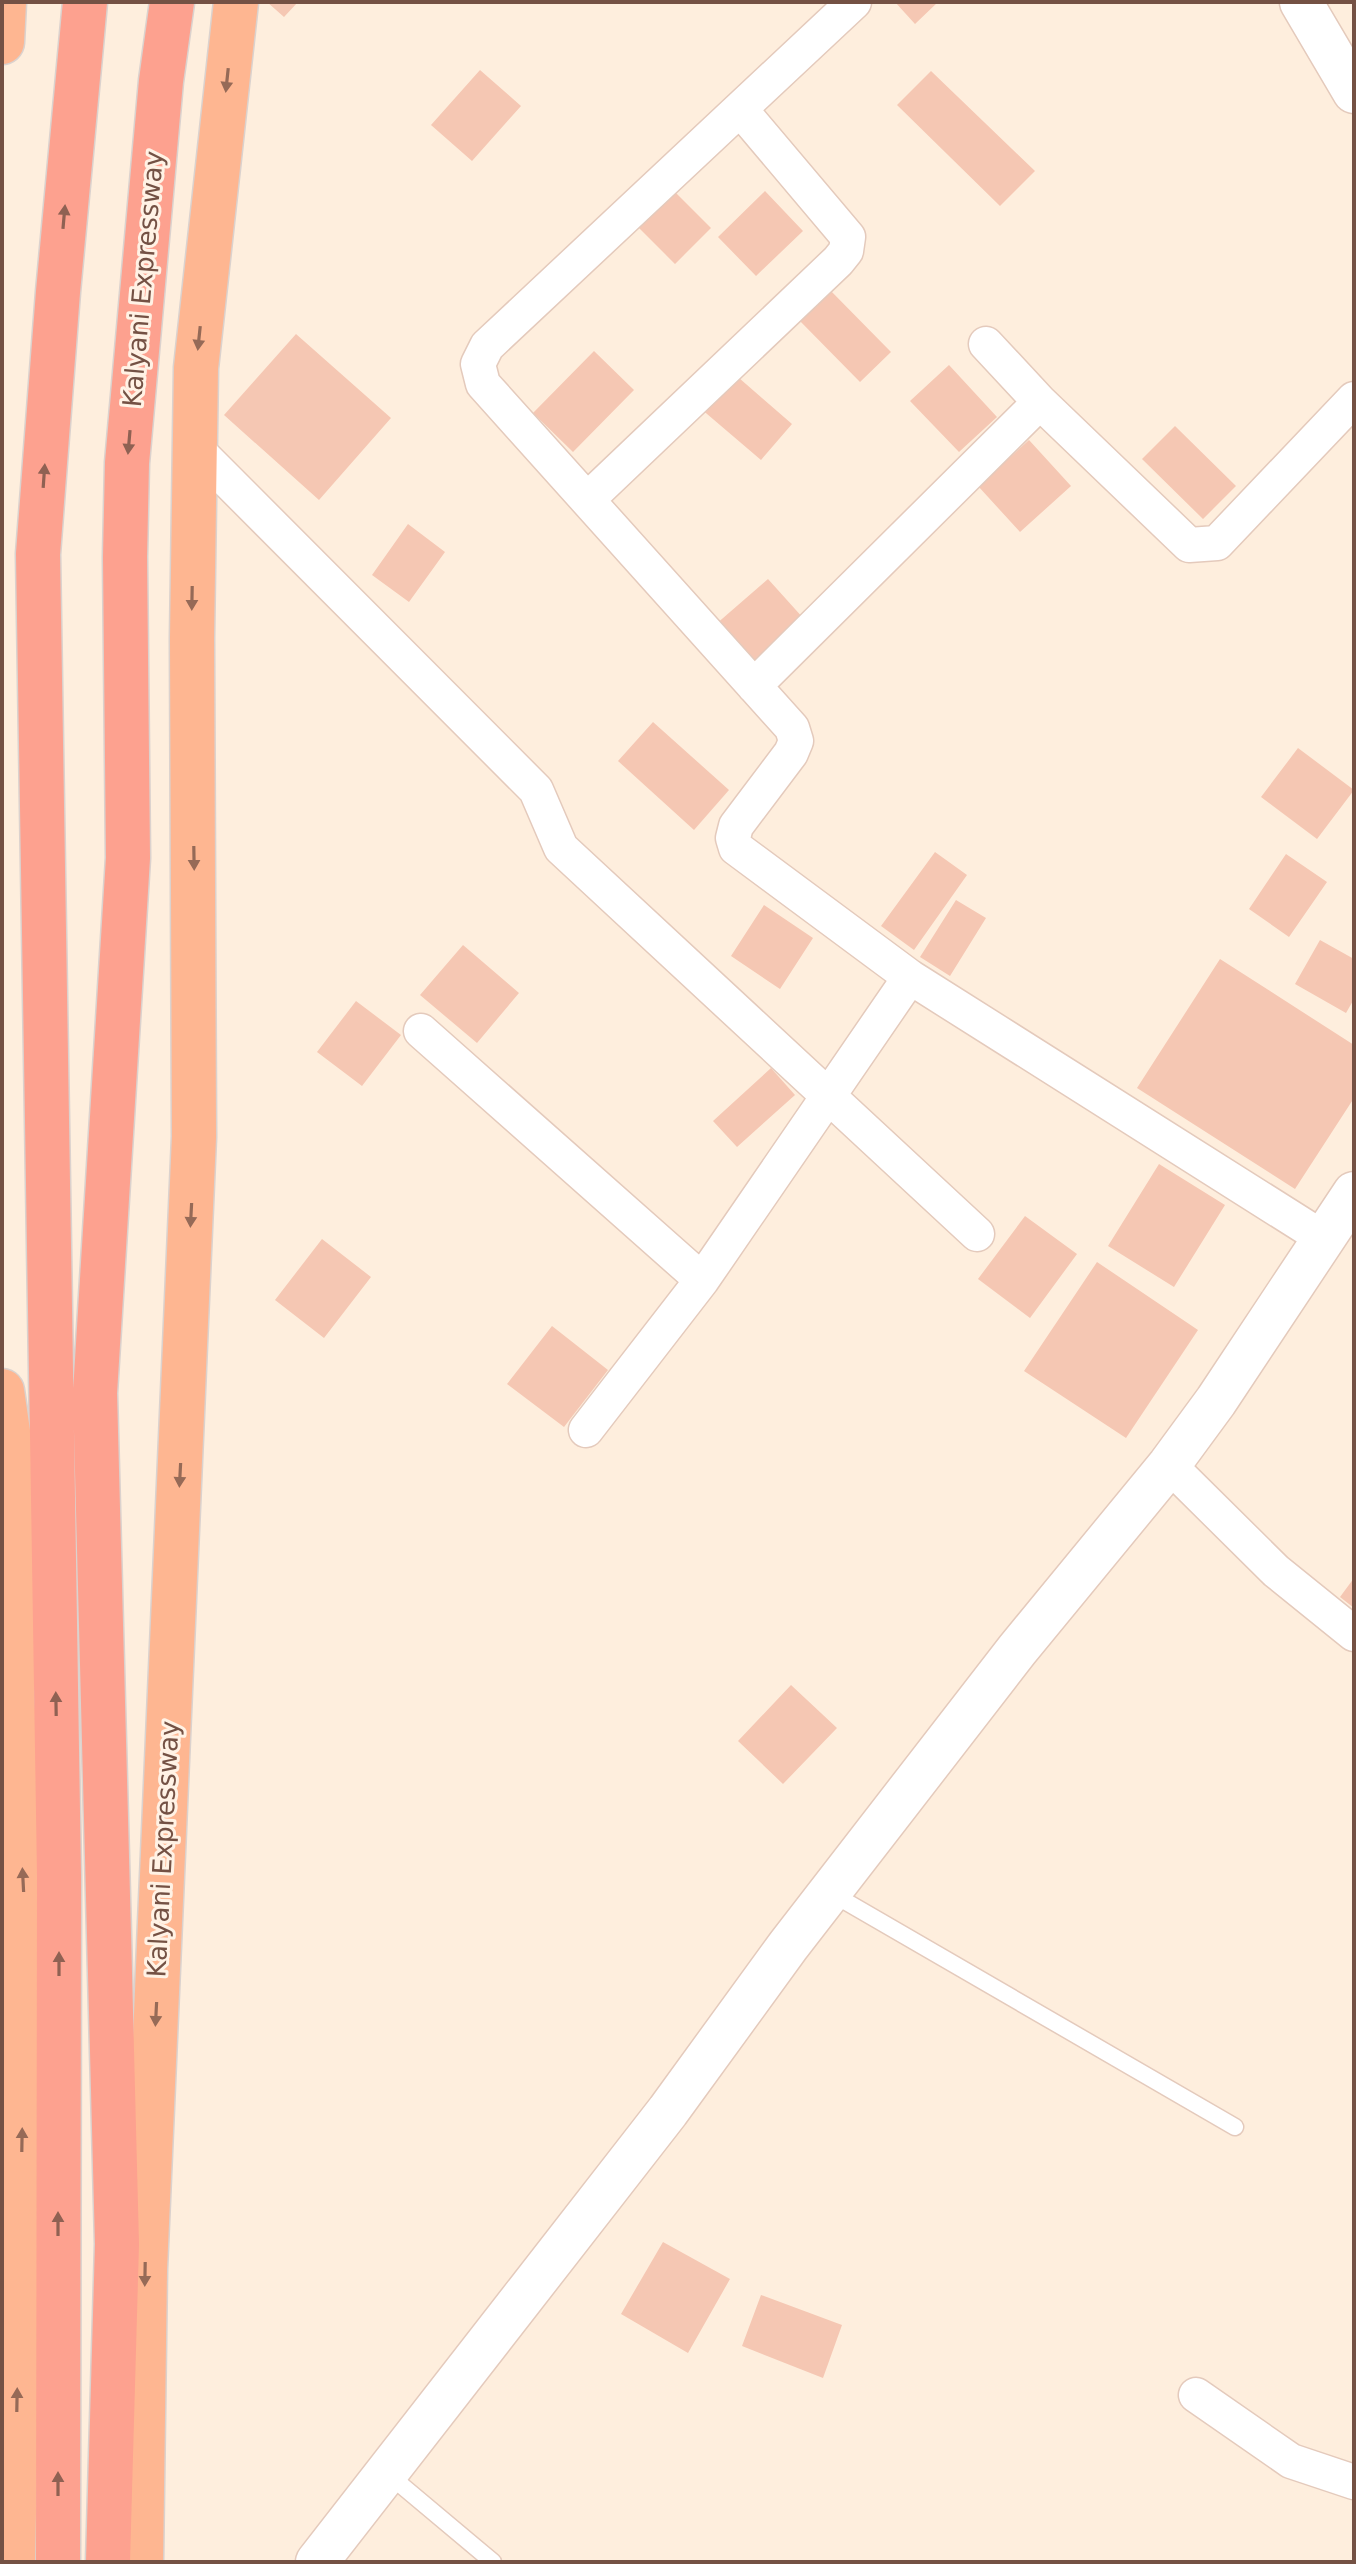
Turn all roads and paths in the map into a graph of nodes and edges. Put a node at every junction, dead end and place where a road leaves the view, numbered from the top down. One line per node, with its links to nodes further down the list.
1 (4, 2): 7 (highway)
2 (85, 2): 34 (highway, one-way to 2)
3 (172, 2): 35 (highway, Kalyani Expressway, one-way to 35)
4 (236, 2): 13 (highway, Kalyani Expressway, one-way to 13)
5 (854, 2): 9 (street)
6 (1301, 2): 8 (street)
7 (2, 38)
8 (1354, 92)
9 (740, 109): 14 (street); 14 (street)
10 (986, 344): 12 (street)
11 (1354, 399): 12 (street)
12 (1040, 402): 15 (street)
13 (194, 447): 18 (street); 36 (highway, Kalyani Expressway, one-way to 36)
14 (588, 499): 15 (street)
15 (754, 686): 16 (street)
16 (910, 977): 18 (street); 21 (street)
17 (421, 1031): 22 (street)
18 (829, 1097): 20 (street); 22 (street)
19 (1354, 1193): 21 (street)
20 (977, 1234)
21 (1323, 1238): 25 (street)
22 (702, 1280): 24 (street)
23 (2, 1391): 27 (highway)
24 (586, 1430)
25 (1169, 1465): 26 (street); 28 (street)
26 (1354, 1634)
27 (7, 1694): 33 (highway, one-way to 27)
28 (829, 1893): 29 (lane); 31 (street)
29 (1235, 2127)
30 (1196, 2395): 32 (street)
31 (387, 2473): 37 (street); 38 (lane)
32 (1354, 2482)
33 (13, 2562)
34 (58, 2562)
35 (108, 2562)
36 (141, 2562)
37 (317, 2562)
38 (493, 2562)

